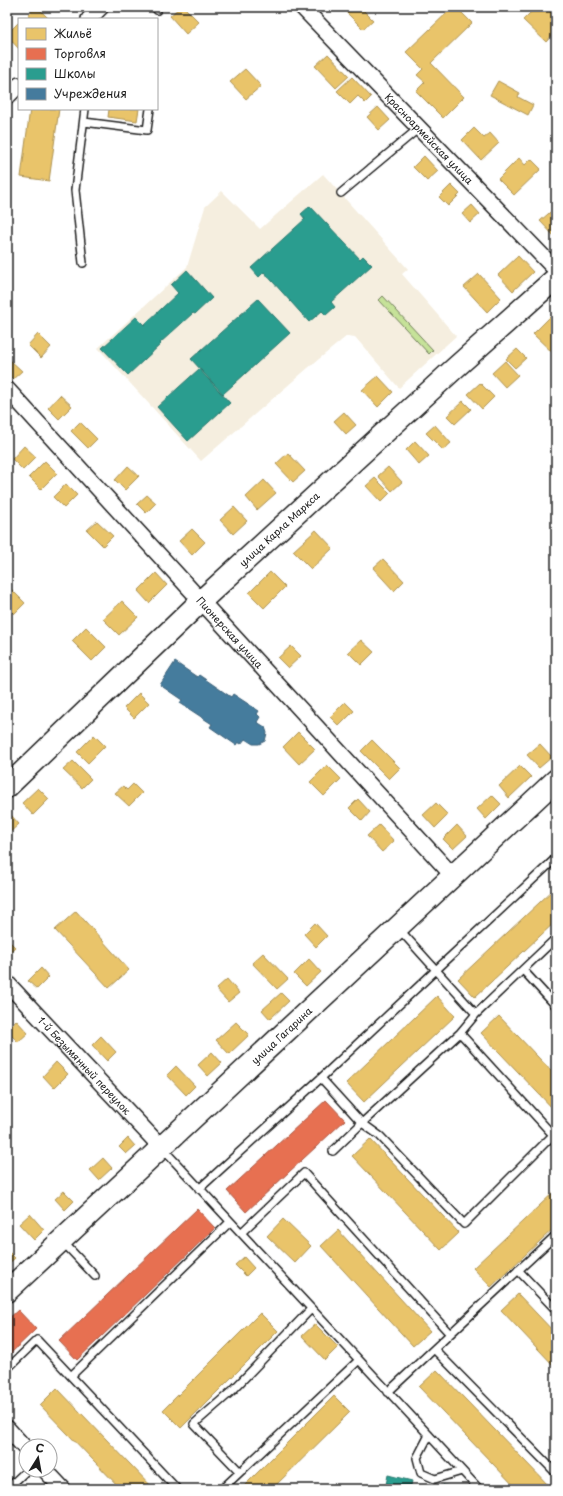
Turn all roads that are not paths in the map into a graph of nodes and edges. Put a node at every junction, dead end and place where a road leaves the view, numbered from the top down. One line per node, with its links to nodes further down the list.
1 (101, 7): 3 (street)
2 (302, 7): 9 (street, Красноармейская улица)
3 (90, 18)
4 (18, 87): 5 (street)
5 (7, 97)
6 (85, 110): 8 (lane)
7 (150, 110): 8 (lane)
8 (84, 122): 11 (lane)
9 (419, 128): 10 (lane); 12 (street, Красноармейская улица)
10 (341, 193)
11 (83, 263)
12 (556, 270)
13 (556, 278): 15 (main road, улица Карла Маркса)
14 (7, 389): 15 (street, Пионерская улица)
15 (201, 601): 17 (main road, улица Карла Маркса); 19 (street, Пионерская улица)
16 (556, 780): 19 (main road, улица Гагарина)
17 (7, 787)
18 (556, 858): 22 (lane)
19 (452, 876): 20 (main road, улица Гагарина)
20 (398, 927): 22 (lane); 30 (main road, улица Гагарина)
21 (556, 938): 23 (lane)
22 (436, 970): 26 (lane); 28 (lane)
23 (524, 970): 25 (lane); 26 (lane)
24 (7, 983): 30 (street, 1-й Безымянный переулок)
25 (556, 1006)
26 (476, 1014): 27 (lane)
27 (460, 1032): 29 (lane); 29 (lane)
28 (321, 1078): 29 (lane); 32 (lane)
29 (362, 1123): 31 (lane)
30 (161, 1147): 32 (lane); 36 (main road, улица Гагарина)
31 (333, 1151)
32 (199, 1189): 33 (lane)
33 (230, 1222): 34 (lane); 46 (lane)
34 (241, 1233): 40 (lane); 42 (lane)
35 (556, 1235): 37 (lane)
36 (61, 1241): 38 (lane); 39 (main road, улица Гагарина)
37 (518, 1270): 41 (lane); 42 (lane)
38 (95, 1276)
39 (7, 1291)
40 (312, 1309): 44 (lane); 52 (lane)
41 (556, 1310)
42 (450, 1334): 43 (lane)
43 (434, 1349): 47 (lane); 53 (lane)
44 (359, 1360): 47 (lane); 52 (lane)
45 (7, 1369): 46 (lane)
46 (71, 1376): 58 (lane)
47 (388, 1392): 49 (lane)
48 (7, 1428): 50 (street)
49 (429, 1435): 51 (lane); 51 (lane)
50 (18, 1440)
51 (462, 1471): 60 (lane)
52 (240, 1472): 59 (lane)
53 (556, 1473)
54 (19, 1478): 56 (lane)
55 (53, 1478): 57 (street)
56 (7, 1489)
57 (63, 1489)
58 (177, 1489)
59 (222, 1489)
60 (479, 1489)

